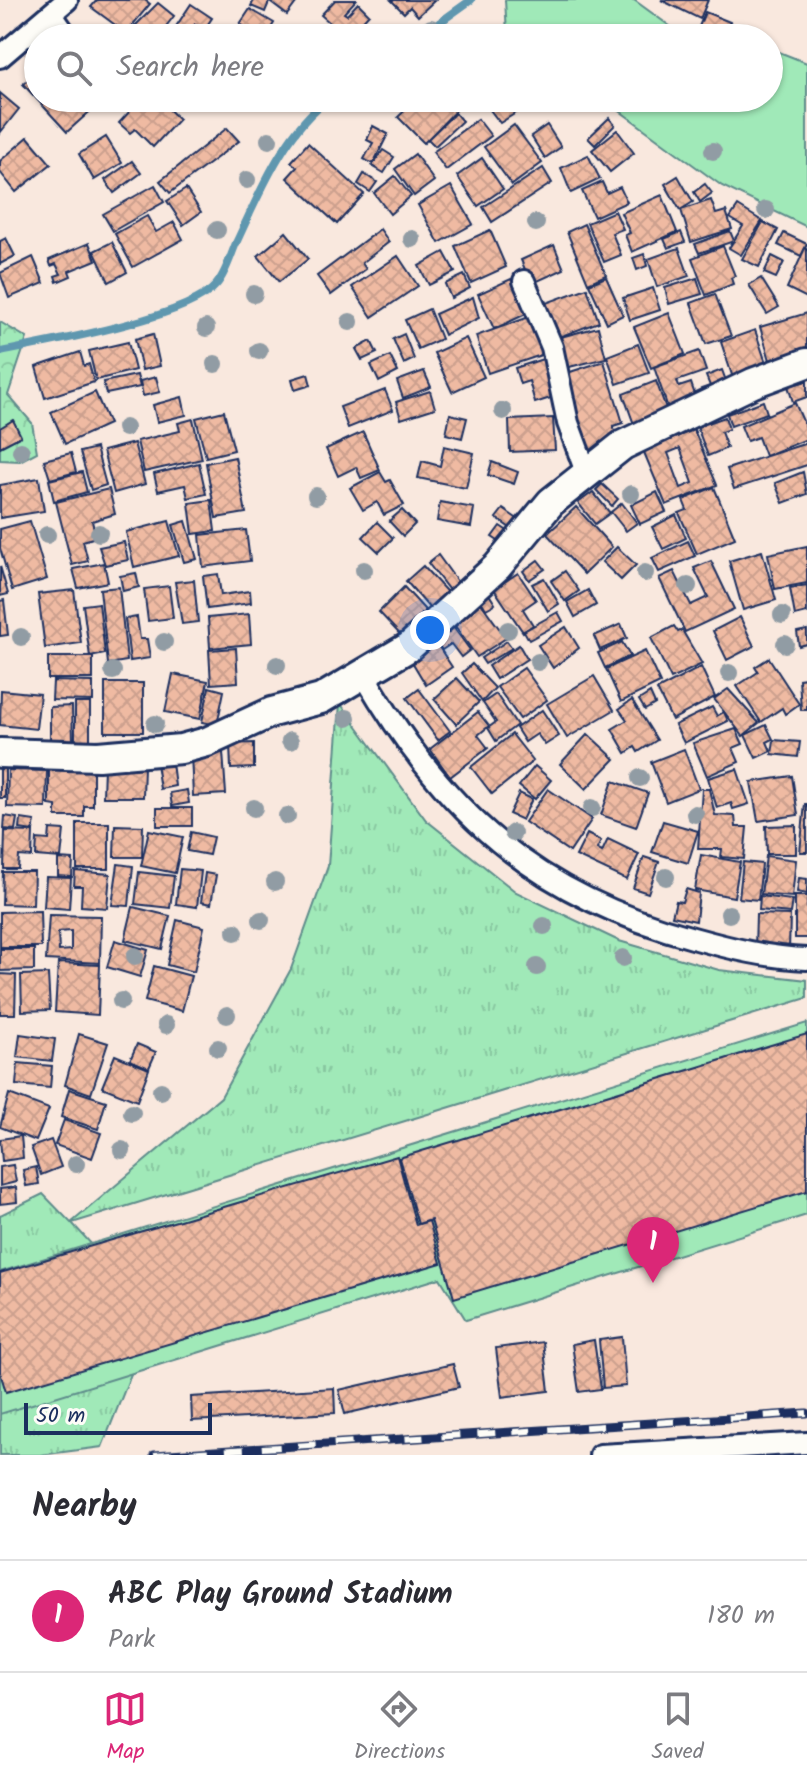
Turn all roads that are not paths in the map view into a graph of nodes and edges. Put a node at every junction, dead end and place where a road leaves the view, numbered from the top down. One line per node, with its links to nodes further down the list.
1 (67, 0): 2 (street)
2 (52, 15): 3 (street); 4 (street)
3 (41, 24)
4 (58, 24)
5 (24, 38): 6 (street)
6 (0, 57)
7 (524, 281): 9 (street)
8 (807, 363): 9 (street)
9 (586, 472): 10 (street)
10 (364, 675): 11 (street); 12 (street)
11 (0, 753)
12 (807, 959)
13 (807, 1443): 14 (street)
14 (600, 1455)

